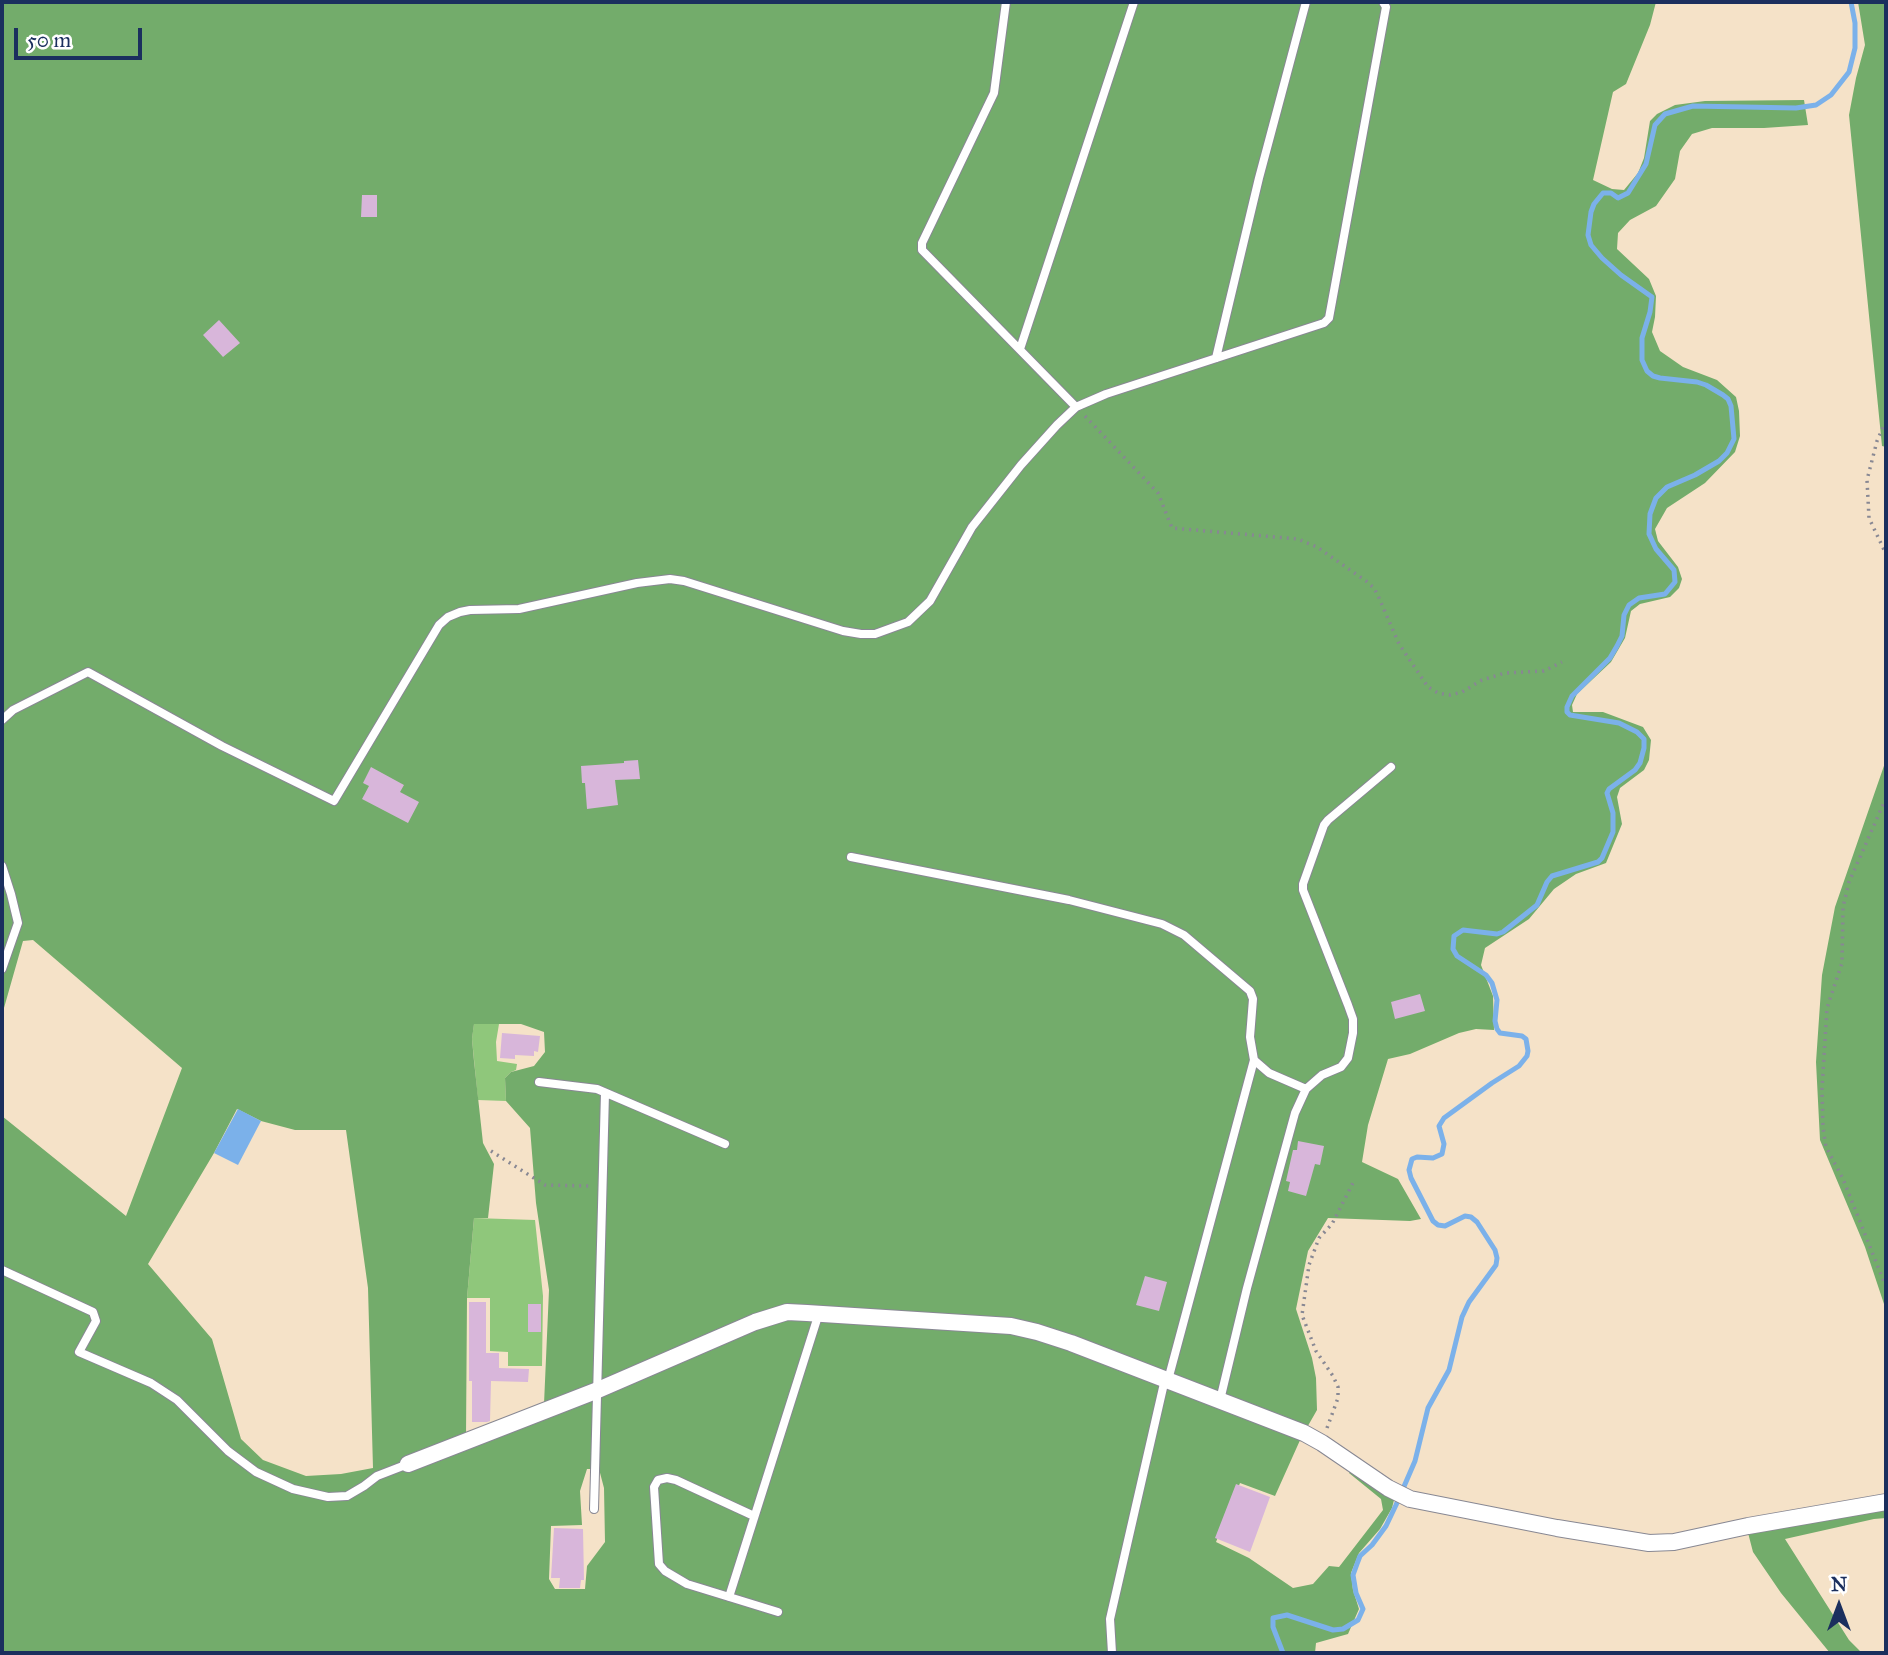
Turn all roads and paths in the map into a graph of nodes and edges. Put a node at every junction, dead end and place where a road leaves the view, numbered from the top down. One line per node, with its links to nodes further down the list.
1 (1006, 2): 5 (lane)
2 (1134, 2): 5 (lane)
3 (1306, 2): 6 (lane)
4 (1383, 2): 6 (lane)
5 (1020, 349): 7 (lane)
6 (1216, 358): 7 (lane)
7 (1076, 407): 10 (path); 11 (lane)
8 (1886, 421): 9 (path)
9 (1886, 554)
10 (1562, 662)
11 (2, 720)
12 (1391, 767): 19 (lane)
13 (1886, 798): 26 (path)
14 (851, 857): 17 (lane)
15 (2, 866): 16 (lane)
16 (2, 969)
17 (1254, 1060): 19 (lane); 28 (lane)
18 (539, 1082): 20 (lane)
19 (1306, 1089): 30 (lane)
20 (605, 1093): 21 (lane); 24 (lane)
21 (725, 1144)
22 (491, 1152): 24 (path)
23 (1355, 1179): 31 (path)
24 (603, 1187): 29 (lane)
25 (2, 1270): 32 (lane)
26 (1886, 1287)
27 (818, 1313): 28 (street); 29 (street); 35 (lane)
28 (1166, 1380): 30 (street); 38 (lane)
29 (598, 1390): 32 (street); 34 (lane)
30 (1220, 1401): 31 (street)
31 (1319, 1441): 33 (street)
32 (408, 1464)
33 (1886, 1502)
34 (594, 1509)
35 (754, 1516): 36 (lane); 36 (lane)
36 (729, 1597): 37 (lane)
37 (778, 1612)
38 (1112, 1653)

